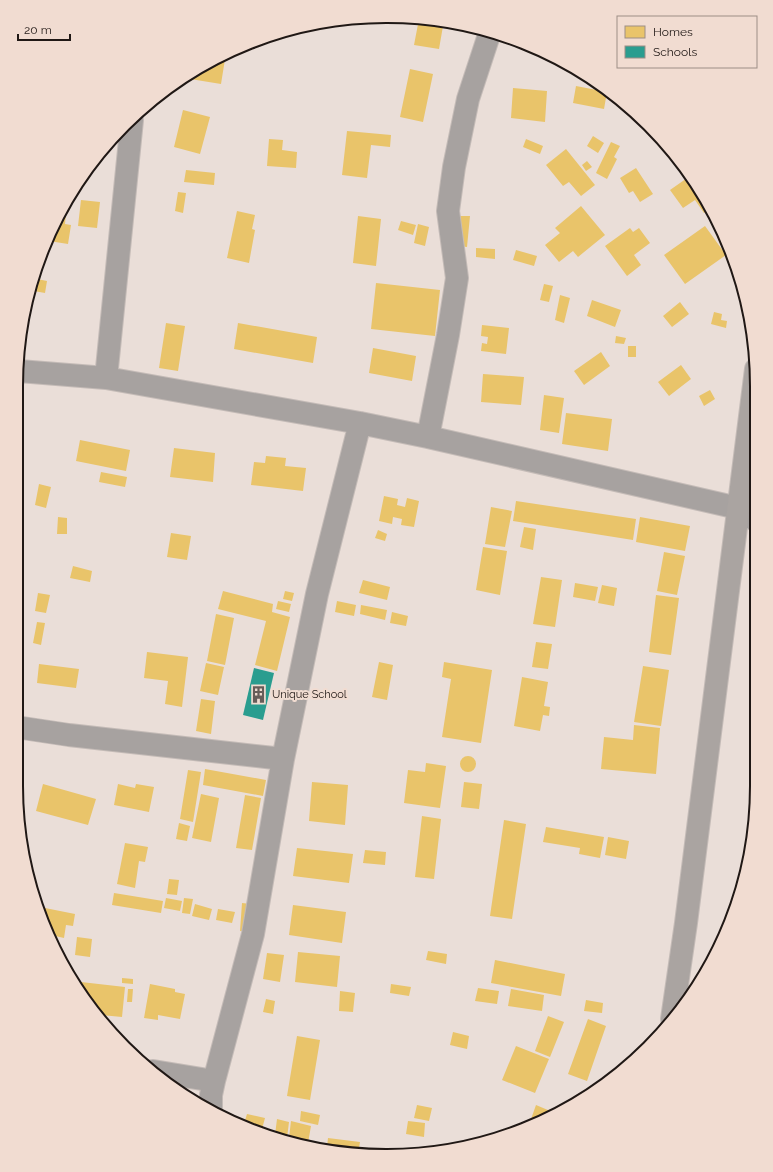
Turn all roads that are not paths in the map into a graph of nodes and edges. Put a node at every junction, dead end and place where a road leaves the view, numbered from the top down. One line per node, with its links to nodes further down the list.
1 (488, 37): 6 (street)
2 (131, 127): 4 (street)
3 (24, 371): 4 (street)
4 (106, 378): 5 (street)
5 (360, 423): 6 (street); 10 (street)
6 (428, 437): 8 (street)
7 (750, 466): 8 (main road)
8 (747, 514): 11 (main road)
9 (23, 728): 10 (street)
10 (283, 759): 13 (street)
11 (673, 1009)
12 (163, 1073): 13 (street)
13 (214, 1081): 14 (street)
14 (211, 1103)

